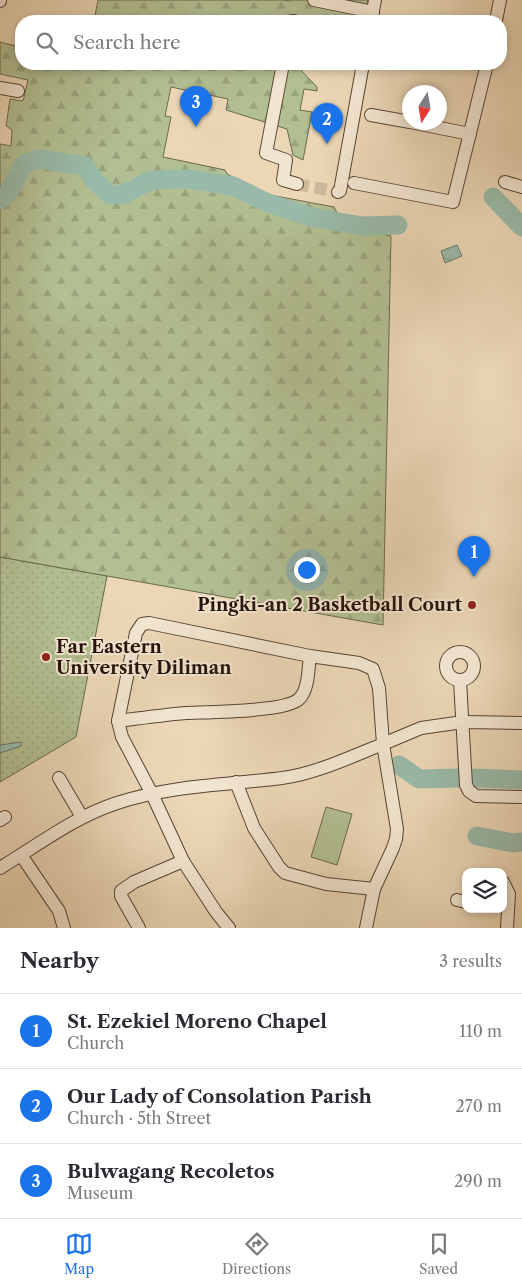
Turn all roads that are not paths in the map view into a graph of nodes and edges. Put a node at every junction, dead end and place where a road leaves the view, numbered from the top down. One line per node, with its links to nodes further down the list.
1 (314, 0): 3 (street)
2 (500, 0): 4 (street)
3 (373, 11)
4 (497, 15)
5 (282, 70): 16 (street)
6 (362, 70): 18 (street)
7 (486, 70): 13 (street)
8 (0, 88): 9 (street)
9 (18, 91)
10 (371, 115): 11 (street)
11 (402, 121)
12 (447, 129): 13 (street)
13 (470, 134): 15 (street)
14 (504, 182): 17 (street)
15 (354, 183)
16 (297, 184)
17 (522, 187)
18 (338, 192)
19 (310, 656): 21 (street); 21 (street); 24 (street)
20 (460, 681): 22 (street)
21 (118, 720): 27 (street)
22 (463, 722): 23 (street); 24 (street); 28 (street)
23 (522, 723)
24 (383, 744): 26 (street); 33 (street)
25 (59, 778): 29 (street)
26 (236, 782): 27 (street); 33 (street)
27 (152, 794): 29 (street); 31 (street)
28 (522, 797)
29 (82, 817): 30 (street)
30 (21, 855): 32 (street); 37 (street)
31 (183, 861): 38 (street); 39 (street)
32 (0, 868)
33 (374, 889): 40 (street)
34 (507, 890): 35 (street)
35 (507, 904)
36 (506, 913): 41 (street)
37 (64, 928)
38 (139, 928)
39 (229, 928)
40 (366, 928)
41 (506, 928)

